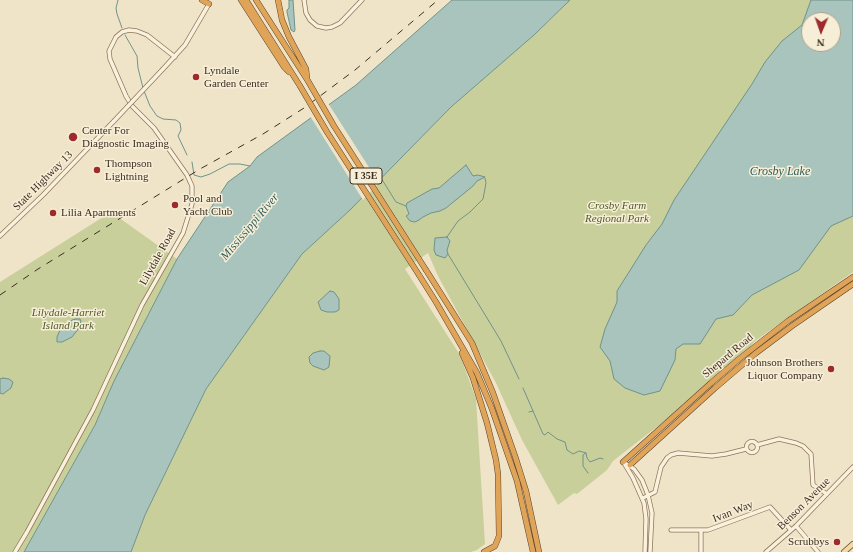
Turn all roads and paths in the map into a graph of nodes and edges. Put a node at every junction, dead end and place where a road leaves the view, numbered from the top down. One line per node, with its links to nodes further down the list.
1 (202, 0): 8 (highway)
2 (241, 0): 10 (highway)
3 (246, 0): 10 (highway, I 35E)
4 (256, 0): 11 (highway, I 35E)
5 (278, 0): 11 (highway)
6 (304, 0): 7 (street)
7 (362, 0)
8 (210, 2): 9 (street, State Highway 13)
9 (175, 57): 12 (street, State Highway 13, bridge); 30 (street, Lilydale Road)
10 (297, 80): 15 (highway, I 35E, bridge)
11 (308, 81): 25 (highway, I 35E, bridge)
12 (0, 236)
13 (853, 276): 18 (highway, Shepard Road)
14 (853, 284): 19 (highway, Shepard Road)
15 (458, 340): 25 (highway, I 35E); 31 (highway)
16 (757, 445): 17 (street); 17 (street); 21 (street)
17 (746, 449): 22 (street)
18 (623, 462): 19 (street); 23 (street)
19 (630, 466): 22 (street)
20 (853, 466): 21 (street, Benson Avenue)
21 (827, 494): 24 (street, Benson Avenue)
22 (648, 495): 23 (street); 35 (street)
23 (643, 498): 34 (street)
24 (796, 526): 27 (street, Benson Avenue); 38 (street)
25 (531, 527): 32 (highway, I 35E); 33 (highway, I 35E)
26 (671, 530): 28 (street, Ivan Way)
27 (791, 530): 28 (street, Ivan Way); 37 (street, Benson Avenue)
28 (701, 531): 36 (street)
29 (853, 544): 39 (main road)
30 (15, 552)
31 (484, 552)
32 (533, 552)
33 (539, 552)
34 (645, 552)
35 (650, 552)
36 (701, 552)
37 (766, 552)
38 (818, 552)
39 (844, 552)

